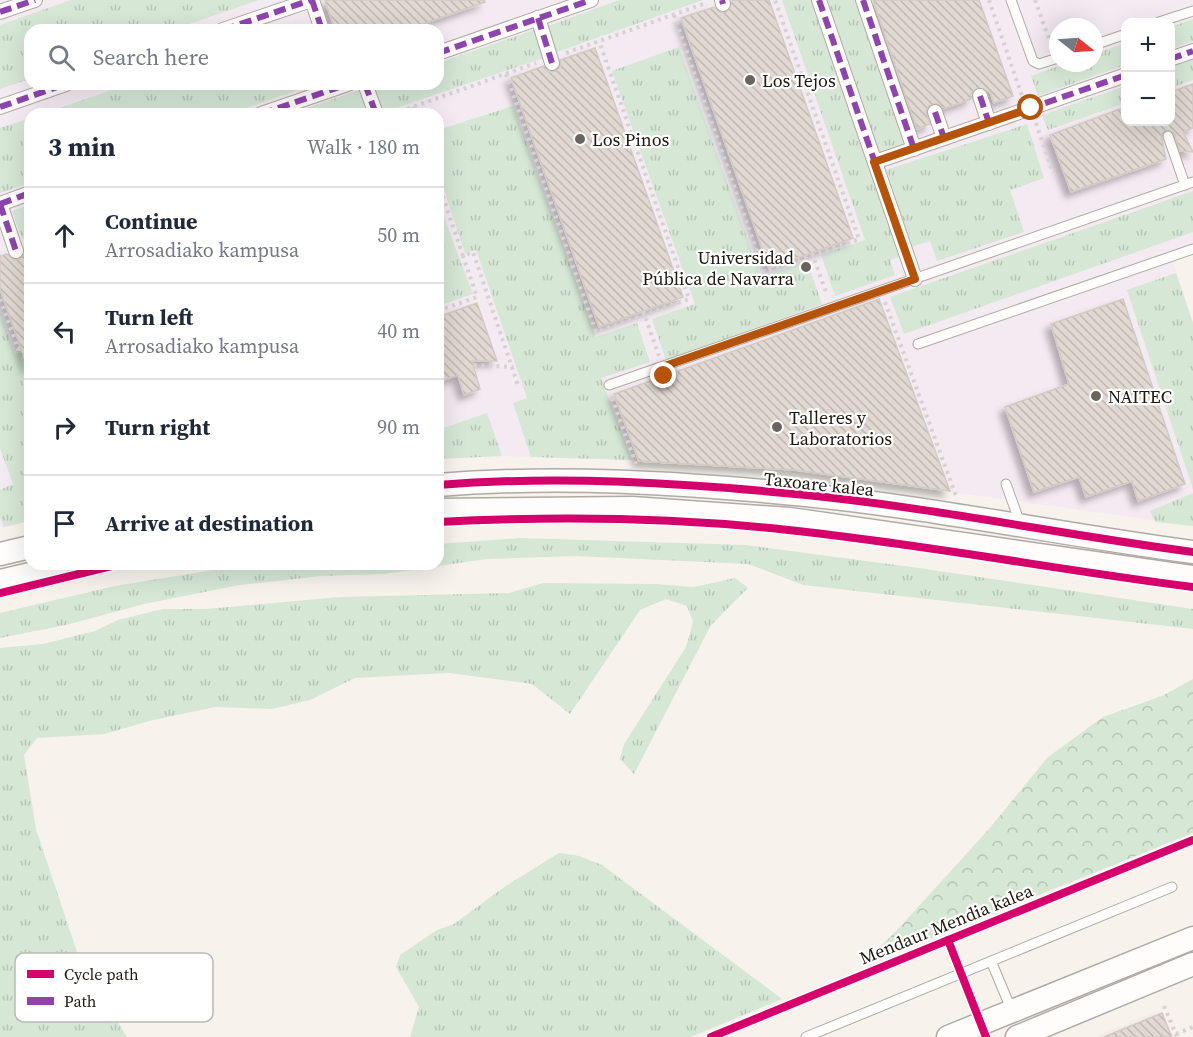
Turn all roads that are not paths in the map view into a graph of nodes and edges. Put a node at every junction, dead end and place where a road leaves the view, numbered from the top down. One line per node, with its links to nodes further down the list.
1 (35, 0): 8 (street)
2 (311, 0): 12 (street); 13 (street)
3 (591, 0): 7 (street)
4 (819, 0): 34 (street)
5 (863, 0): 33 (street)
6 (1011, 0): 19 (lane)
7 (575, 3): 10 (street)
8 (7, 7)
9 (1193, 11): 11 (lane)
10 (538, 18): 16 (street); 20 (street)
11 (1171, 18)
12 (241, 24)
13 (320, 24)
14 (1121, 35): 15 (lane)
15 (1103, 42)
16 (444, 51)
17 (1193, 51): 18 (street)
18 (1175, 57)
19 (1049, 60)
20 (552, 63)
21 (1121, 76): 30 (street)
22 (49, 90): 26 (street)
23 (329, 90): 27 (street)
24 (367, 90): 28 (street)
25 (980, 96): 30 (street)
26 (0, 107)
27 (278, 108)
28 (374, 108)
29 (935, 112): 32 (street)
30 (989, 123): 32 (street)
31 (1168, 136): 35 (lane)
32 (944, 138): 33 (street)
33 (914, 149): 34 (street)
34 (874, 162): 40 (street)
35 (1189, 183): 40 (lane)
36 (24, 195): 37 (street)
37 (0, 204): 39 (street)
38 (1193, 249): 41 (lane)
39 (16, 250)
40 (915, 279): 42 (lane)
41 (918, 345)
42 (609, 389)
43 (1006, 484): 46 (lane)
44 (444, 485): 46 (street, Taxoare kalea)
45 (444, 510): 51 (street)
46 (1021, 526): 48 (street, Taxoare kalea)
47 (24, 548): 49 (street)
48 (1193, 552)
49 (0, 554)
50 (47, 570): 52 (street)
51 (1193, 577)
52 (0, 581)
53 (1172, 887): 55 (lane)
54 (1193, 938): 57 (street)
55 (991, 961): 57 (lane); 58 (lane)
56 (1193, 964): 60 (street)
57 (1012, 1011): 59 (street)
58 (806, 1037)
59 (948, 1037)
60 (1017, 1037)

